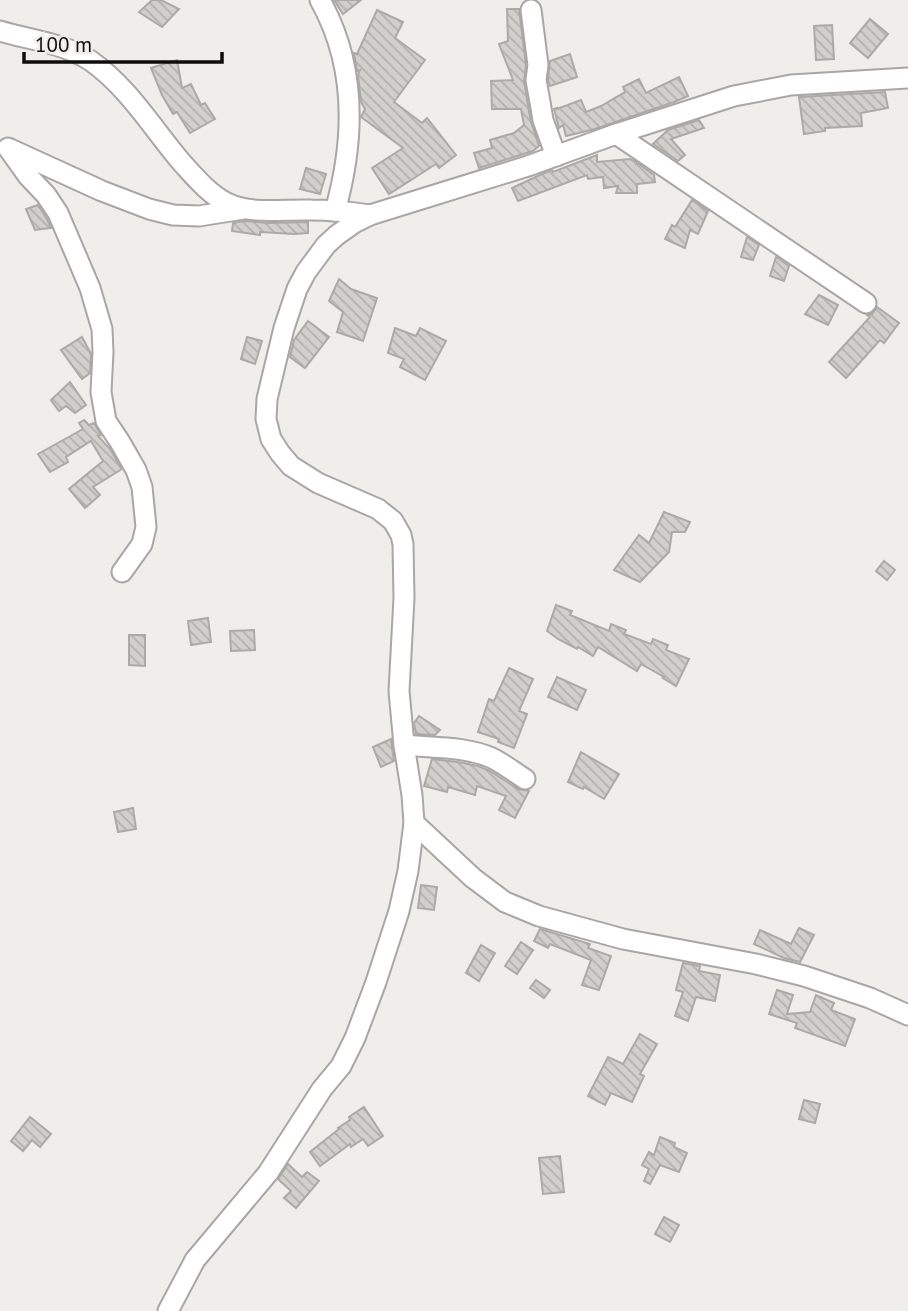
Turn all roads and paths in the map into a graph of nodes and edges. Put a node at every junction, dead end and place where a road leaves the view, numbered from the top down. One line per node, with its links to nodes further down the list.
1 (320, 0): 9 (street)
2 (531, 10): 7 (street)
3 (0, 31): 8 (street)
4 (908, 78): 5 (street)
5 (616, 134): 7 (street); 11 (street)
6 (4, 146): 8 (street); 12 (street)
7 (556, 156): 10 (street)
8 (246, 209): 9 (street)
9 (335, 211): 10 (street)
10 (369, 215): 13 (street)
11 (866, 303)
12 (122, 572)
13 (404, 745): 14 (street); 15 (street)
14 (525, 779)
15 (414, 823): 16 (street); 17 (street)
16 (908, 1015)
17 (169, 1311)

